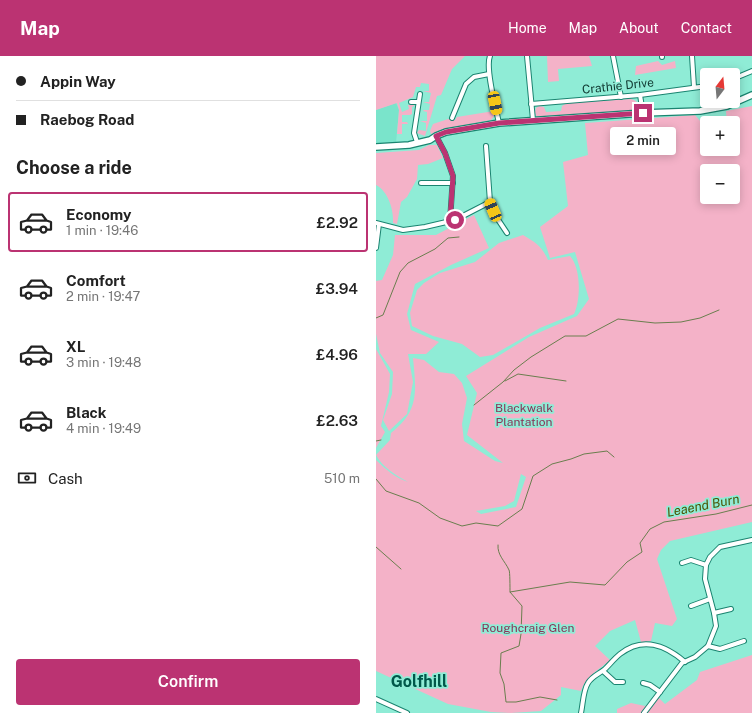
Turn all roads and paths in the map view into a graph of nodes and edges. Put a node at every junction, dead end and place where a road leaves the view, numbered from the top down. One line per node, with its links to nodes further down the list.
1 (490, 56): 6 (street)
2 (527, 56): 16 (street)
3 (613, 56): 13 (street)
4 (692, 56): 8 (street)
5 (752, 71): 7 (street)
6 (489, 74): 18 (street); 20 (street)
7 (740, 77)
8 (694, 87): 9 (street, Crathie Drive); 11 (street, Crathie Drive)
9 (700, 87)
10 (420, 94): 15 (street)
11 (640, 95): 13 (street, Crathie Drive); 17 (street)
12 (752, 96): 17 (main road)
13 (621, 97): 16 (street, Crathie Drive)
14 (411, 102): 15 (street)
15 (418, 102): 22 (street)
16 (531, 104): 19 (street)
17 (643, 113): 19 (main road)
18 (452, 118)
19 (532, 120): 20 (main road)
20 (499, 123): 21 (main road)
21 (436, 136): 22 (main road); 26 (street)
22 (417, 142): 24 (main road)
23 (486, 146): 27 (street)
24 (376, 147)
25 (421, 183): 26 (street)
26 (453, 183): 28 (street)
27 (490, 202): 28 (street); 30 (street)
28 (450, 221): 29 (street)
29 (377, 224): 31 (street)
30 (507, 233)
31 (376, 248)
32 (752, 540): 34 (street)
33 (682, 563): 34 (street)
34 (706, 565): 35 (street)
35 (710, 599): 36 (street); 38 (street)
36 (690, 606)
37 (730, 609): 38 (street)
38 (714, 613): 40 (street)
39 (744, 641): 40 (street)
40 (708, 646): 41 (street)
41 (684, 662): 42 (street); 45 (street)
42 (603, 671): 43 (street); 48 (street)
43 (624, 682)
44 (643, 683): 45 (street)
45 (660, 692): 49 (street)
46 (376, 699): 47 (street)
47 (407, 713)
48 (581, 713)
49 (644, 713)

